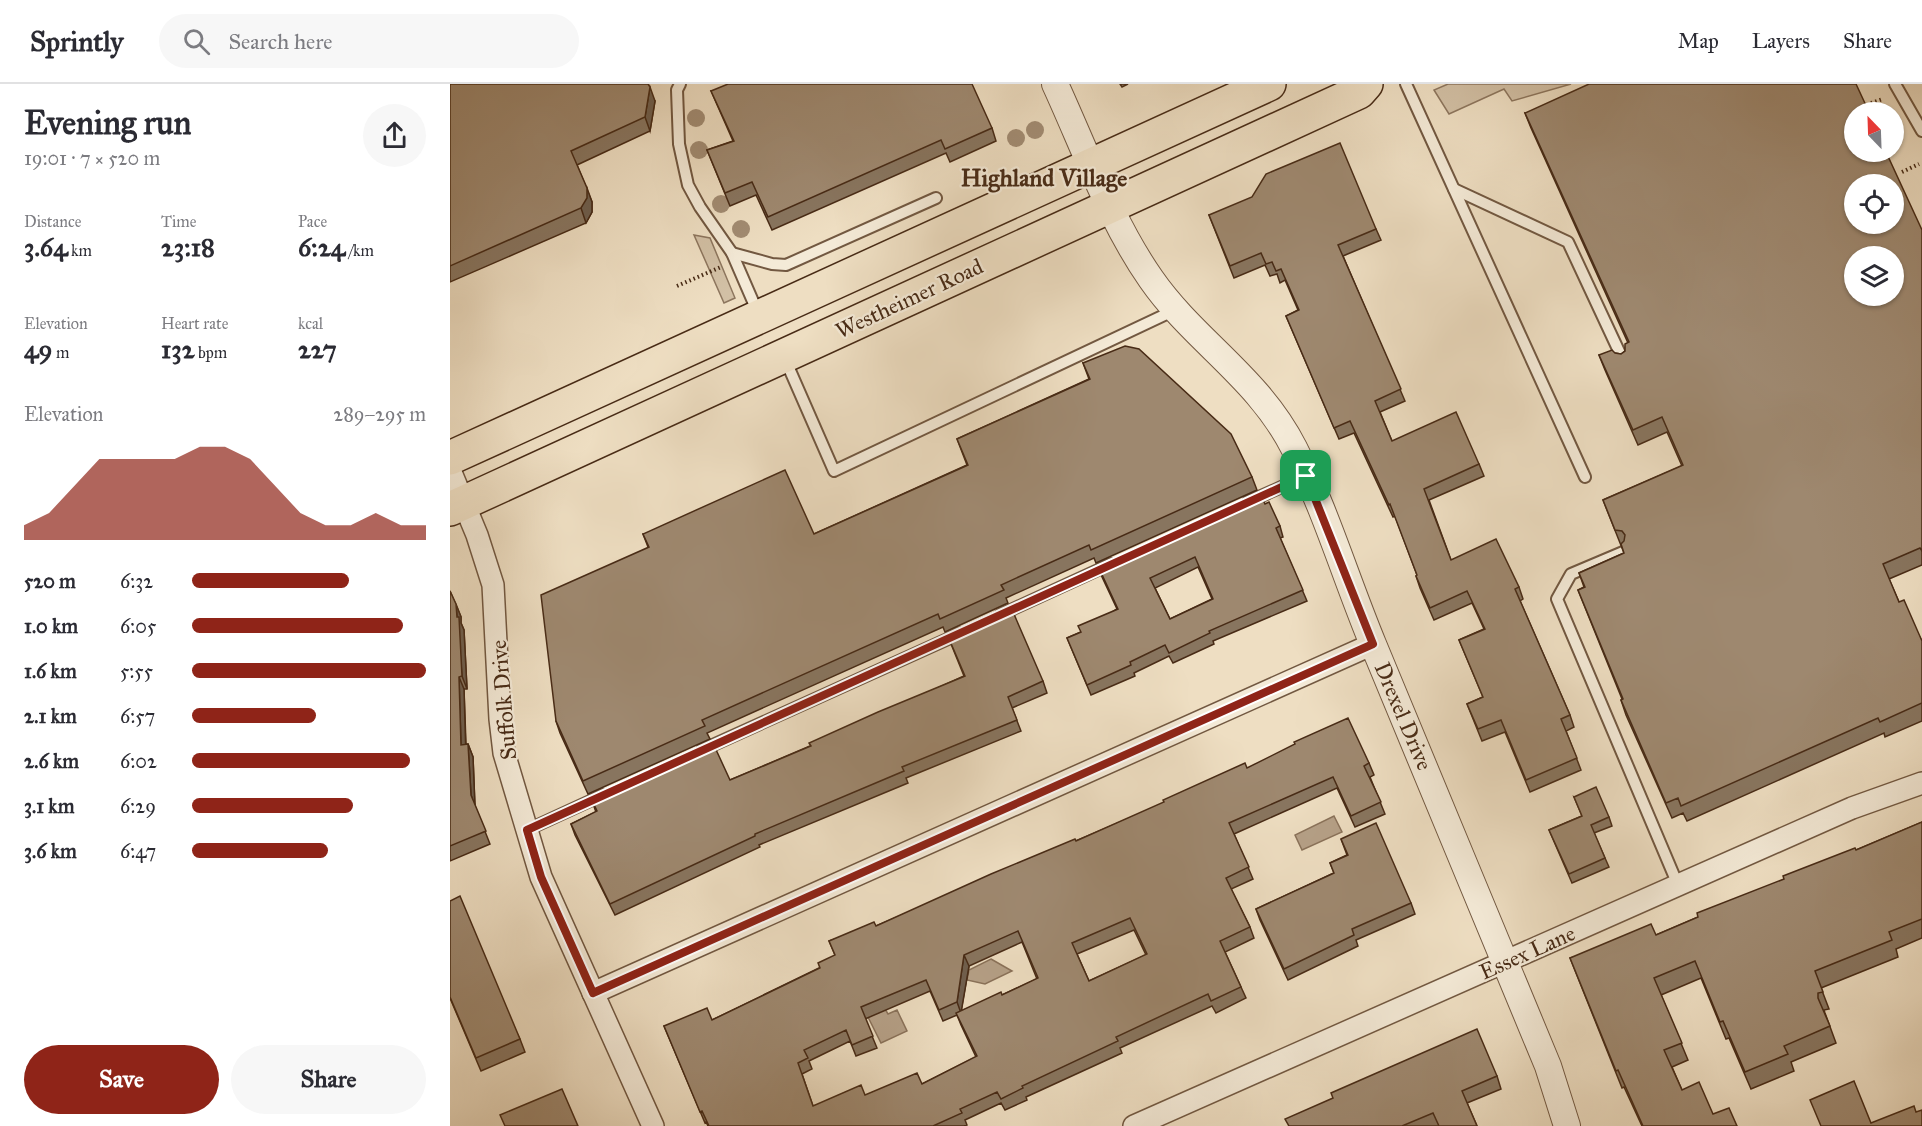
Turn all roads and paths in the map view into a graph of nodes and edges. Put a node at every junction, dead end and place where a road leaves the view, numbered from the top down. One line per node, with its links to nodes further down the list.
1 (680, 84): 16 (lane)
2 (1055, 84): 11 (street, Drexel Drive)
3 (1269, 84): 11 (main road, Westheimer Road)
4 (1366, 84): 15 (main road, Westheimer Road)
5 (1406, 84): 13 (lane)
6 (1895, 84): 9 (lane)
7 (1883, 99): 8 (path)
8 (1876, 102)
9 (1922, 131)
10 (1919, 164): 12 (path)
11 (1092, 165): 15 (street, Drexel Drive); 19 (main road, Westheimer Road)
12 (1902, 172)
13 (1454, 189): 21 (lane); 25 (lane)
14 (936, 198): 16 (lane)
15 (1110, 206): 18 (street, Drexel Drive); 20 (main road, Westheimer Road)
16 (733, 257): 17 (path); 19 (lane)
17 (677, 286)
18 (1177, 309): 20 (lane); 24 (street, Drexel Drive)
19 (760, 317): 22 (main road, Westheimer Road)
20 (783, 356): 26 (main road, Westheimer Road)
21 (1624, 362)
22 (450, 458)
23 (450, 470): 26 (street, Suffolk Drive)
24 (1306, 476): 27 (lane); 32 (street, Drexel Drive)
25 (1585, 477)
26 (457, 505): 36 (street, Suffolk Drive)
27 (1241, 505)
28 (1623, 552): 37 (lane)
29 (1122, 559): 30 (lane)
30 (992, 618)
31 (970, 628): 33 (lane)
32 (1373, 644): 38 (street, Drexel Drive); 39 (street)
33 (689, 756)
34 (1922, 783): 37 (street, Essex Lane)
35 (614, 791): 36 (lane)
36 (527, 830): 39 (street, Suffolk Drive)
37 (1678, 885): 38 (street, Essex Lane)
38 (1505, 961): 41 (street, Essex Lane); 42 (street, Drexel Drive)
39 (593, 993): 40 (street, Suffolk Drive)
40 (653, 1126)
41 (1134, 1126)
42 (1567, 1126)

